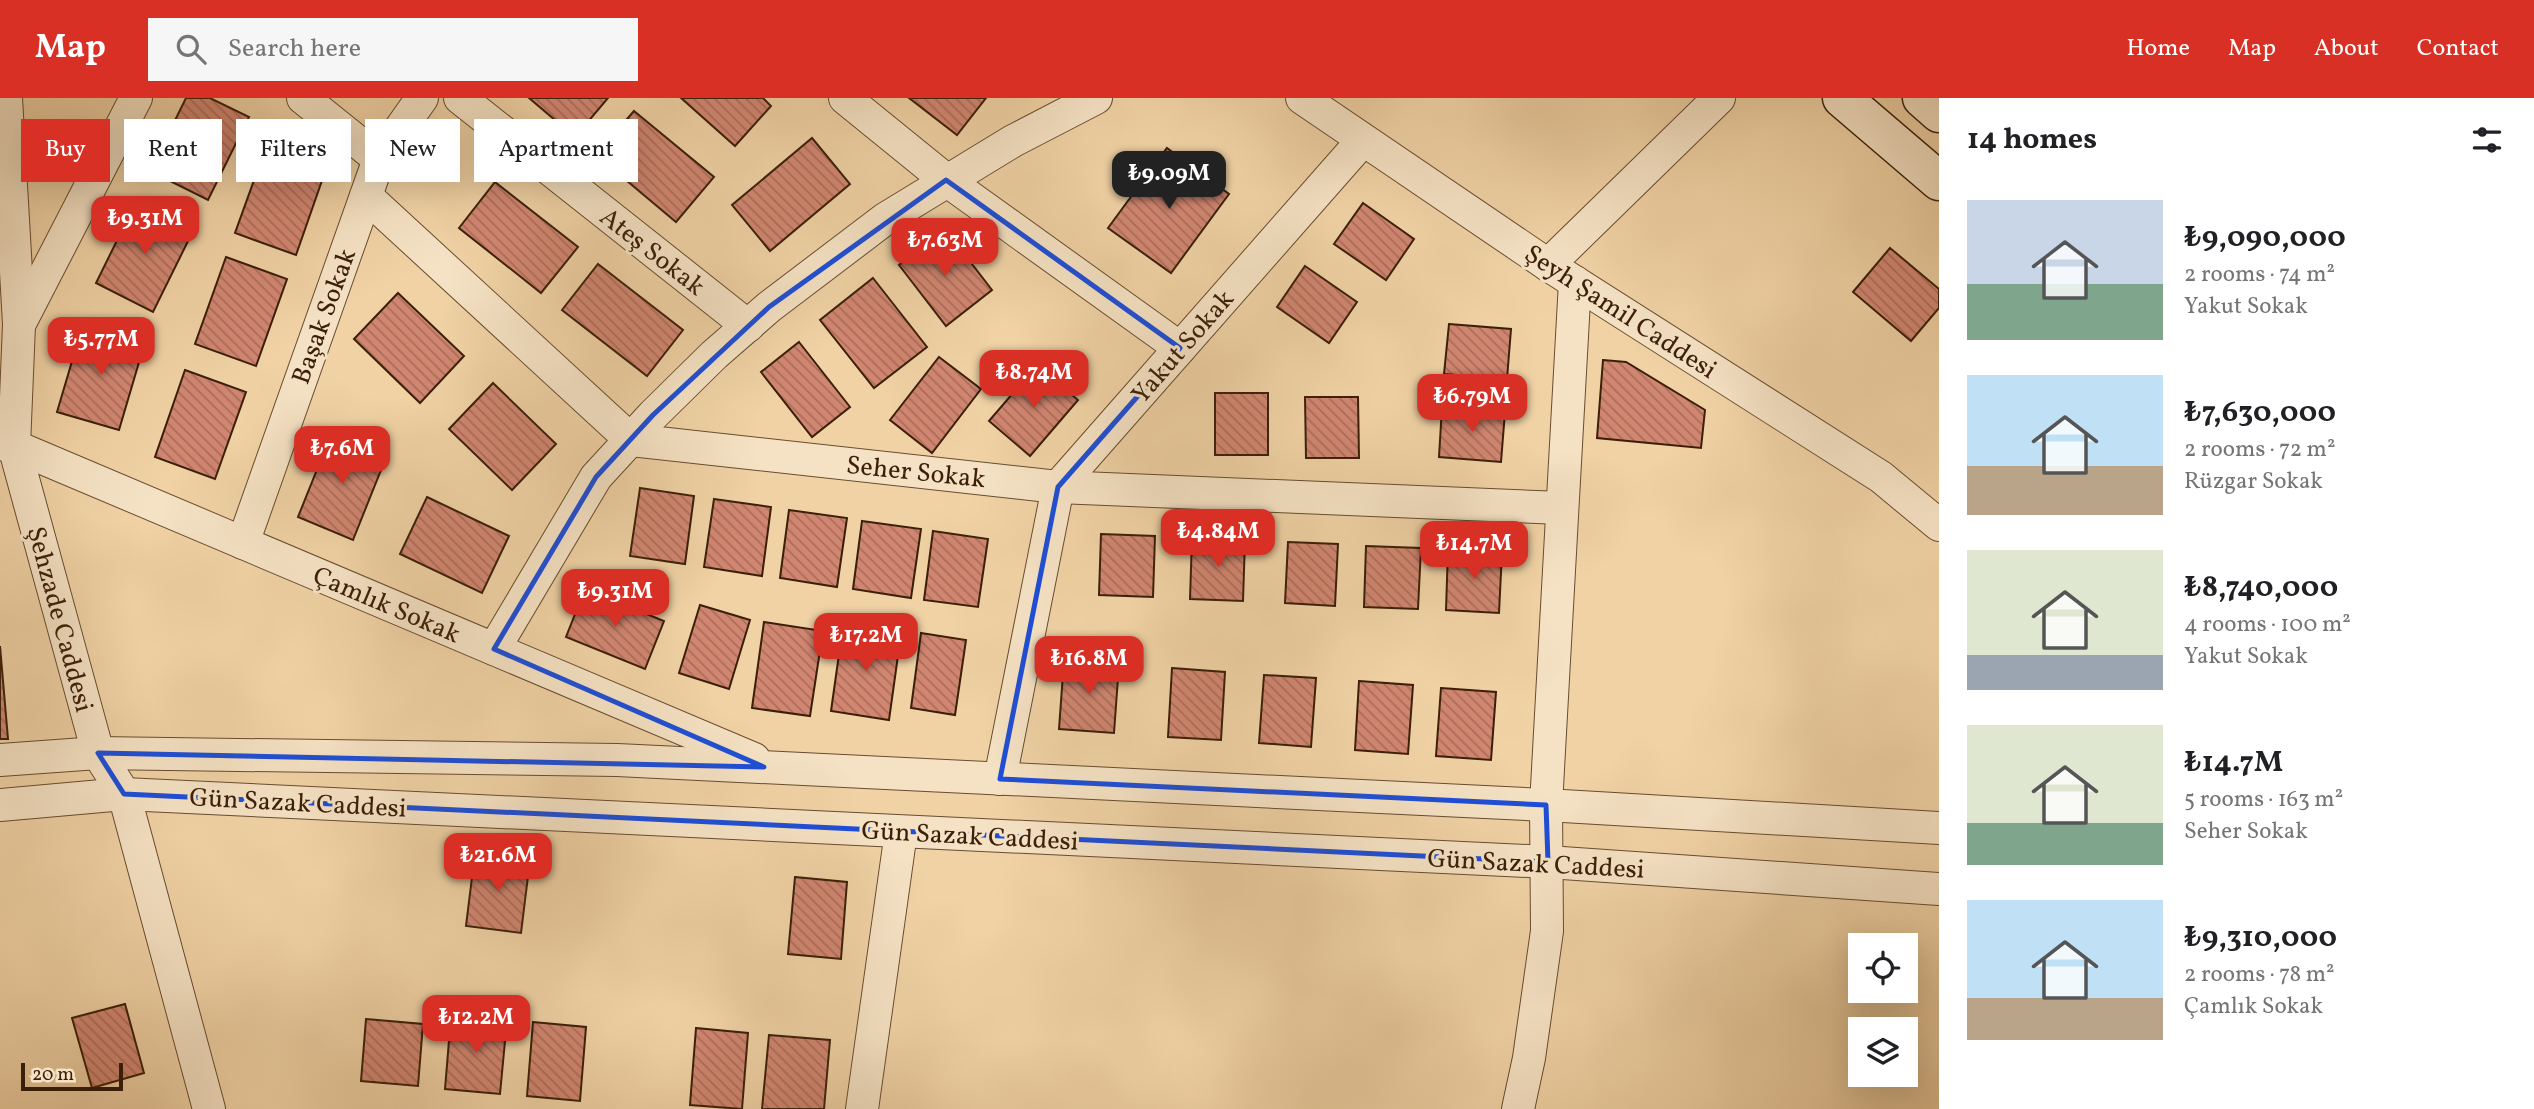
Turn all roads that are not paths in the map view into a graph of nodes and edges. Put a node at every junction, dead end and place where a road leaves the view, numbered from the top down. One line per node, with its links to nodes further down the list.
1 (6, 98): 16 (street)
2 (136, 98): 23 (street, Şehzade Caddesi)
3 (303, 98): 15 (street)
4 (422, 98): 13 (street, Başak Sokak)
5 (460, 98): 24 (street, Ateş Sokak)
6 (845, 98): 17 (street)
7 (1096, 98): 17 (street)
8 (1302, 98): 14 (street, Şeyh Şamil Caddesi)
9 (1719, 98): 21 (street)
10 (1842, 98): 18 (main road)
11 (1922, 98): 12 (main road)
12 (1939, 113)
13 (407, 119)
14 (1363, 140): 21 (street, Şeyh Şamil Caddesi); 25 (street, Yakut Sokak)
15 (365, 148)
16 (5, 154): 23 (street)
17 (946, 180): 24 (street); 25 (street)
18 (1939, 181)
19 (371, 182): 20 (street, Başak Sokak)
20 (366, 196): 26 (street); 31 (street, Başak Sokak)
21 (1548, 265): 22 (street, Şeyh Şamil Caddesi)
22 (1575, 282): 29 (street); 30 (street, Şeyh Şamil Caddesi)
23 (19, 325): 27 (street, Şehzade Caddesi)
24 (748, 326): 26 (street)
25 (1180, 348): 28 (street, Yakut Sokak)
26 (631, 440): 28 (street, Seher Sokak); 32 (street)
27 (7, 445): 31 (street, Çamlık Sokak); 33 (street, Şehzade Caddesi)
28 (1058, 487): 29 (street, Seher Sokak); 36 (street)
29 (1562, 508): 39 (street)
30 (1939, 526)
31 (243, 543): 32 (street, Çamlık Sokak)
32 (494, 649): 35 (street, Çamlık Sokak)
33 (98, 753): 34 (street, Gün Sazak Caddesi); 35 (street, Gün Sazak Caddesi); 37 (street, Şehzade Caddesi)
34 (0, 760)
35 (774, 767): 36 (street, Gün Sazak Caddesi)
36 (1000, 779): 39 (street, Gün Sazak Caddesi)
37 (124, 794): 38 (street, Gün Sazak Caddesi); 41 (street, Gün Sazak Caddesi); 44 (street, Şehzade Caddesi)
38 (0, 804)
39 (1546, 805): 40 (street, Gün Sazak Caddesi); 42 (street)
40 (1939, 828)
41 (901, 832): 42 (street, Gün Sazak Caddesi); 45 (street)
42 (1548, 862): 43 (street, Gün Sazak Caddesi); 46 (street)
43 (1939, 889)
44 (209, 1109)
45 (862, 1109)
46 (1518, 1109)

